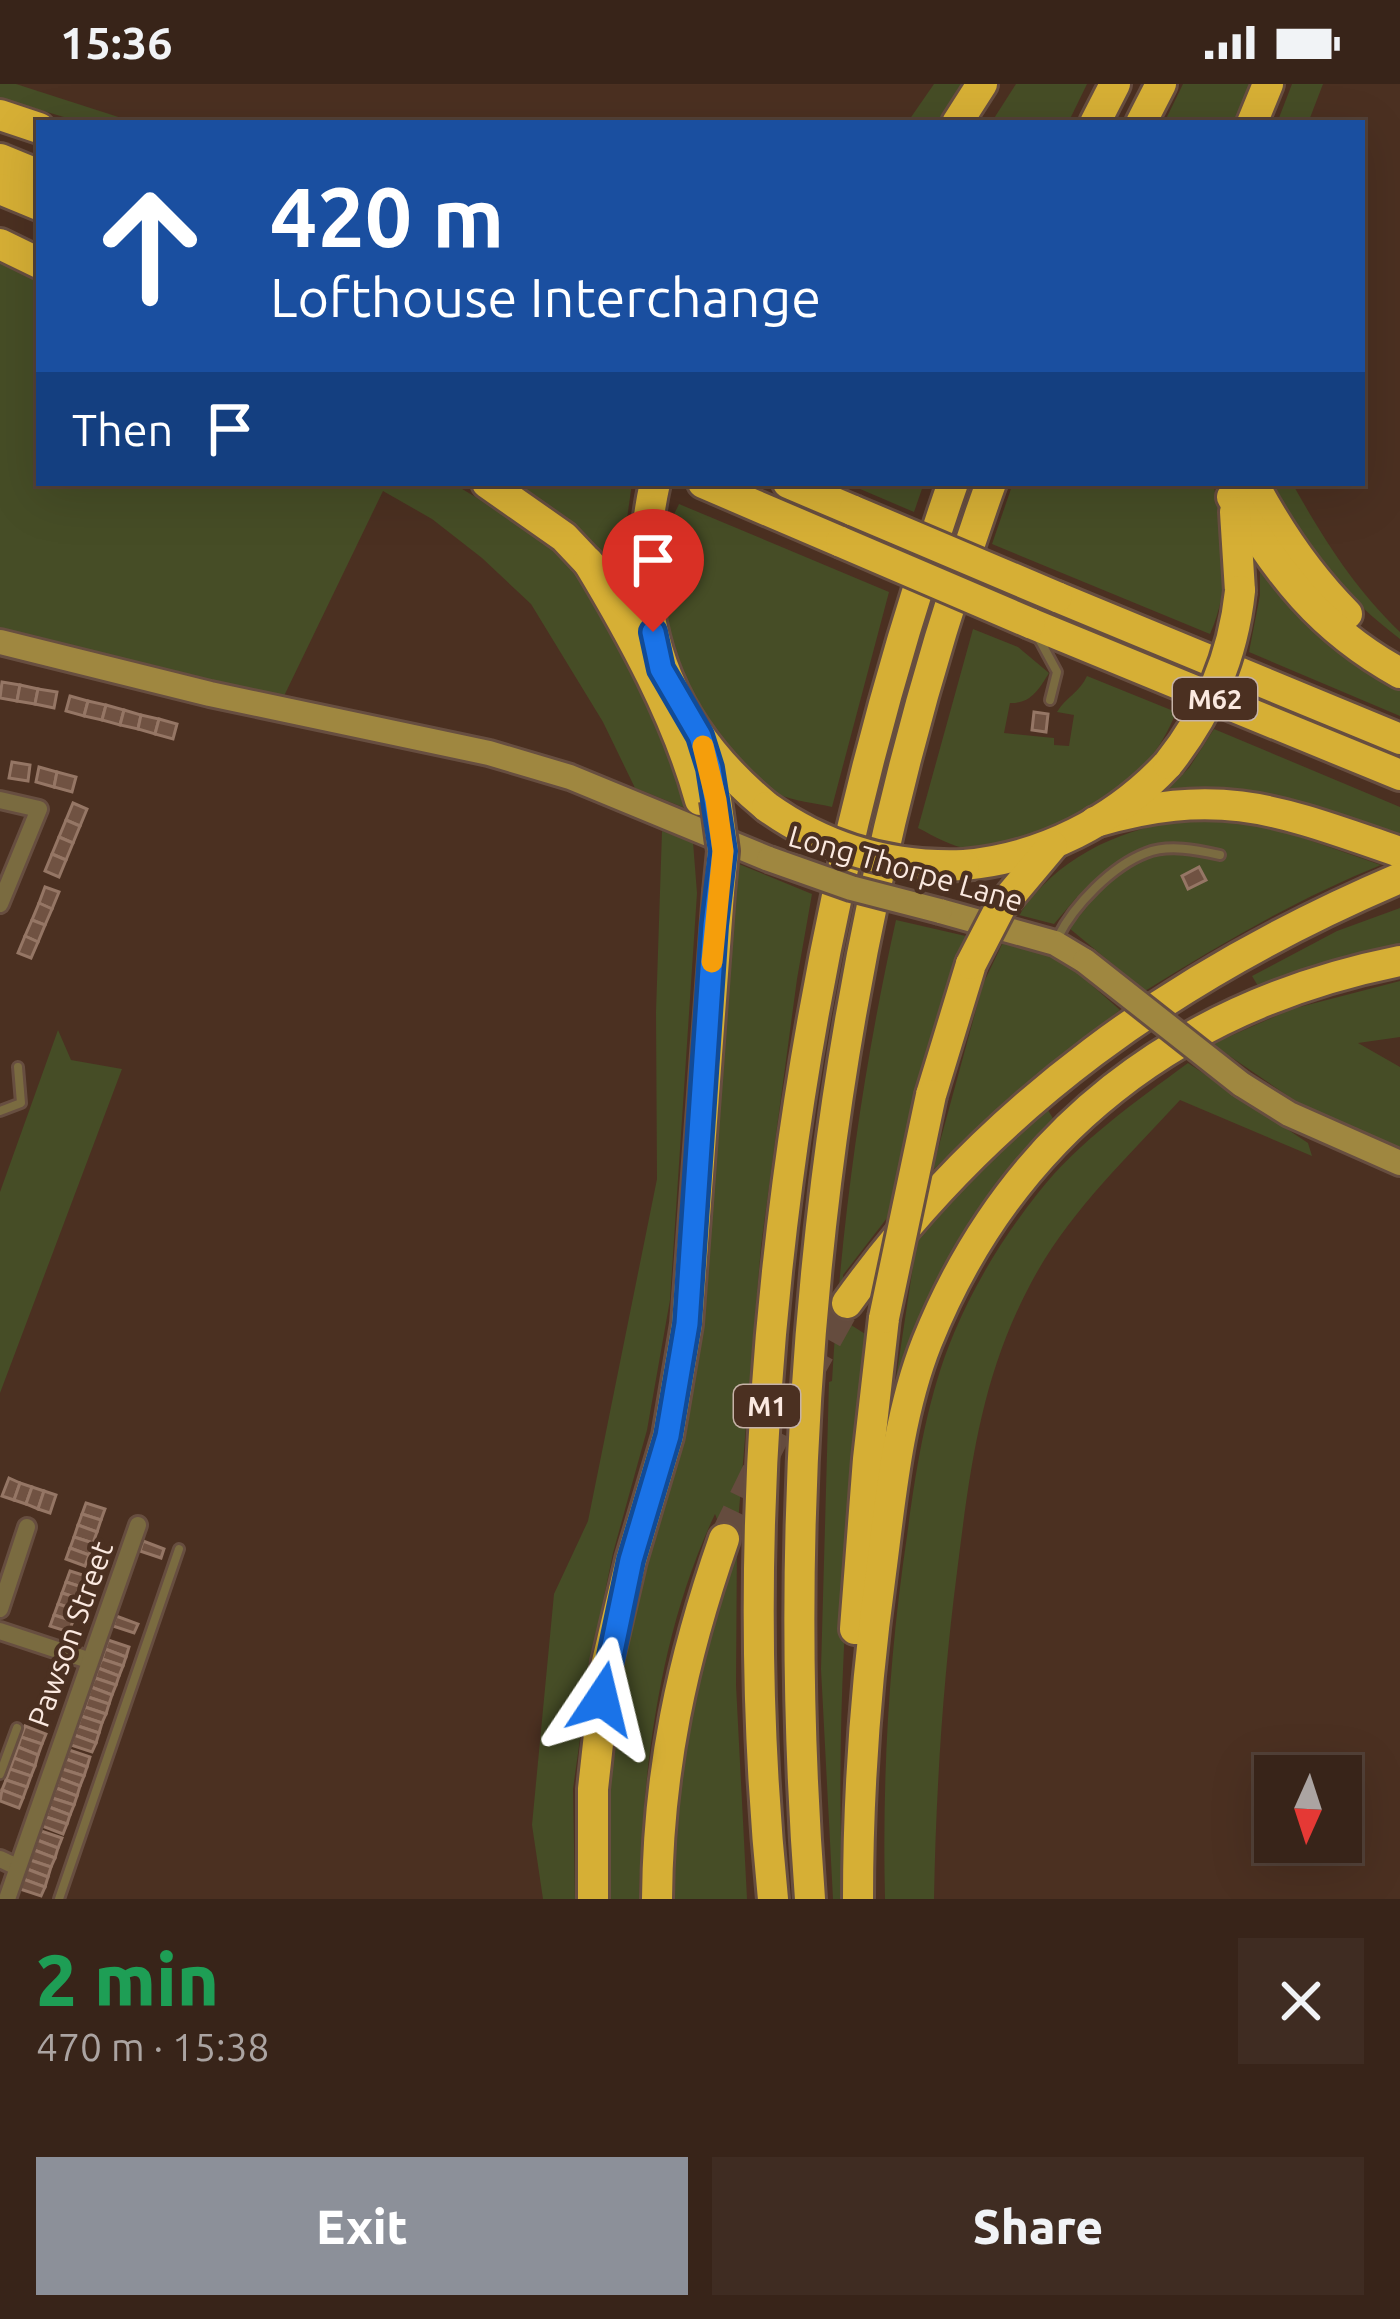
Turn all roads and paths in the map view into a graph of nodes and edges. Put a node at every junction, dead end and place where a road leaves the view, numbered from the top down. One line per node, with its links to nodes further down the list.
1 (982, 84): 7 (highway)
2 (1002, 84): 8 (highway)
3 (1115, 84): 9 (highway)
4 (1161, 84): 10 (highway)
5 (1268, 84): 11 (highway)
6 (0, 116): 12 (highway)
7 (959, 120)
8 (981, 120)
9 (1097, 120)
10 (1143, 120)
11 (1253, 120)
12 (36, 127)
13 (0, 159): 14 (highway)
14 (36, 174)
15 (0, 189): 16 (highway)
16 (36, 204)
17 (0, 244): 18 (highway)
18 (36, 262)
19 (491, 486): 26 (highway)
20 (654, 486): 30 (highway)
21 (710, 486): 27 (highway, M62, bridge)
22 (795, 486): 34 (highway, M62, bridge)
23 (951, 486): 66 (highway, M1)
24 (990, 486): 67 (highway, M1)
25 (1237, 488): 29 (highway); 31 (highway); 38 (highway, bridge)
26 (588, 562): 30 (highway); 37 (highway)
27 (1030, 623): 32 (lane); 35 (highway, M62)
28 (0, 642): 45 (main road, Long Thorpe Lane, bridge)
29 (1400, 655)
30 (661, 669): 33 (highway)
31 (1400, 673)
32 (1050, 700)
33 (700, 736): 37 (highway); 39 (highway, bridge)
34 (1400, 739)
35 (1400, 775)
36 (0, 800): 42 (street)
37 (708, 800): 64 (highway, bridge)
38 (1095, 822): 39 (highway); 40 (highway)
39 (1052, 846): 60 (highway, bridge)
40 (1400, 852)
41 (1220, 855): 45 (lane)
42 (7, 868): 44 (street)
43 (1400, 878): 50 (highway)
44 (0, 904)
45 (1055, 944): 49 (main road, Long Thorpe Lane, bridge)
46 (1400, 961): 60 (highway)
47 (19, 1067): 48 (lane)
48 (0, 1112)
49 (1400, 1163)
50 (848, 1304)
51 (138, 1525): 57 (street, Pawson Street)
52 (27, 1527): 55 (street)
53 (724, 1538): 65 (highway)
54 (179, 1549): 63 (lane)
55 (0, 1609)
56 (0, 1631): 57 (street)
57 (88, 1660): 61 (street, Pawson Street)
58 (17, 1728): 59 (lane)
59 (0, 1774)
60 (858, 1779): 68 (highway)
61 (9, 1863): 62 (street, Pawson Street)
62 (7, 1899)
63 (59, 1899)
64 (593, 1899)
65 (657, 1899)
66 (773, 1899)
67 (809, 1899)
68 (858, 1899)

